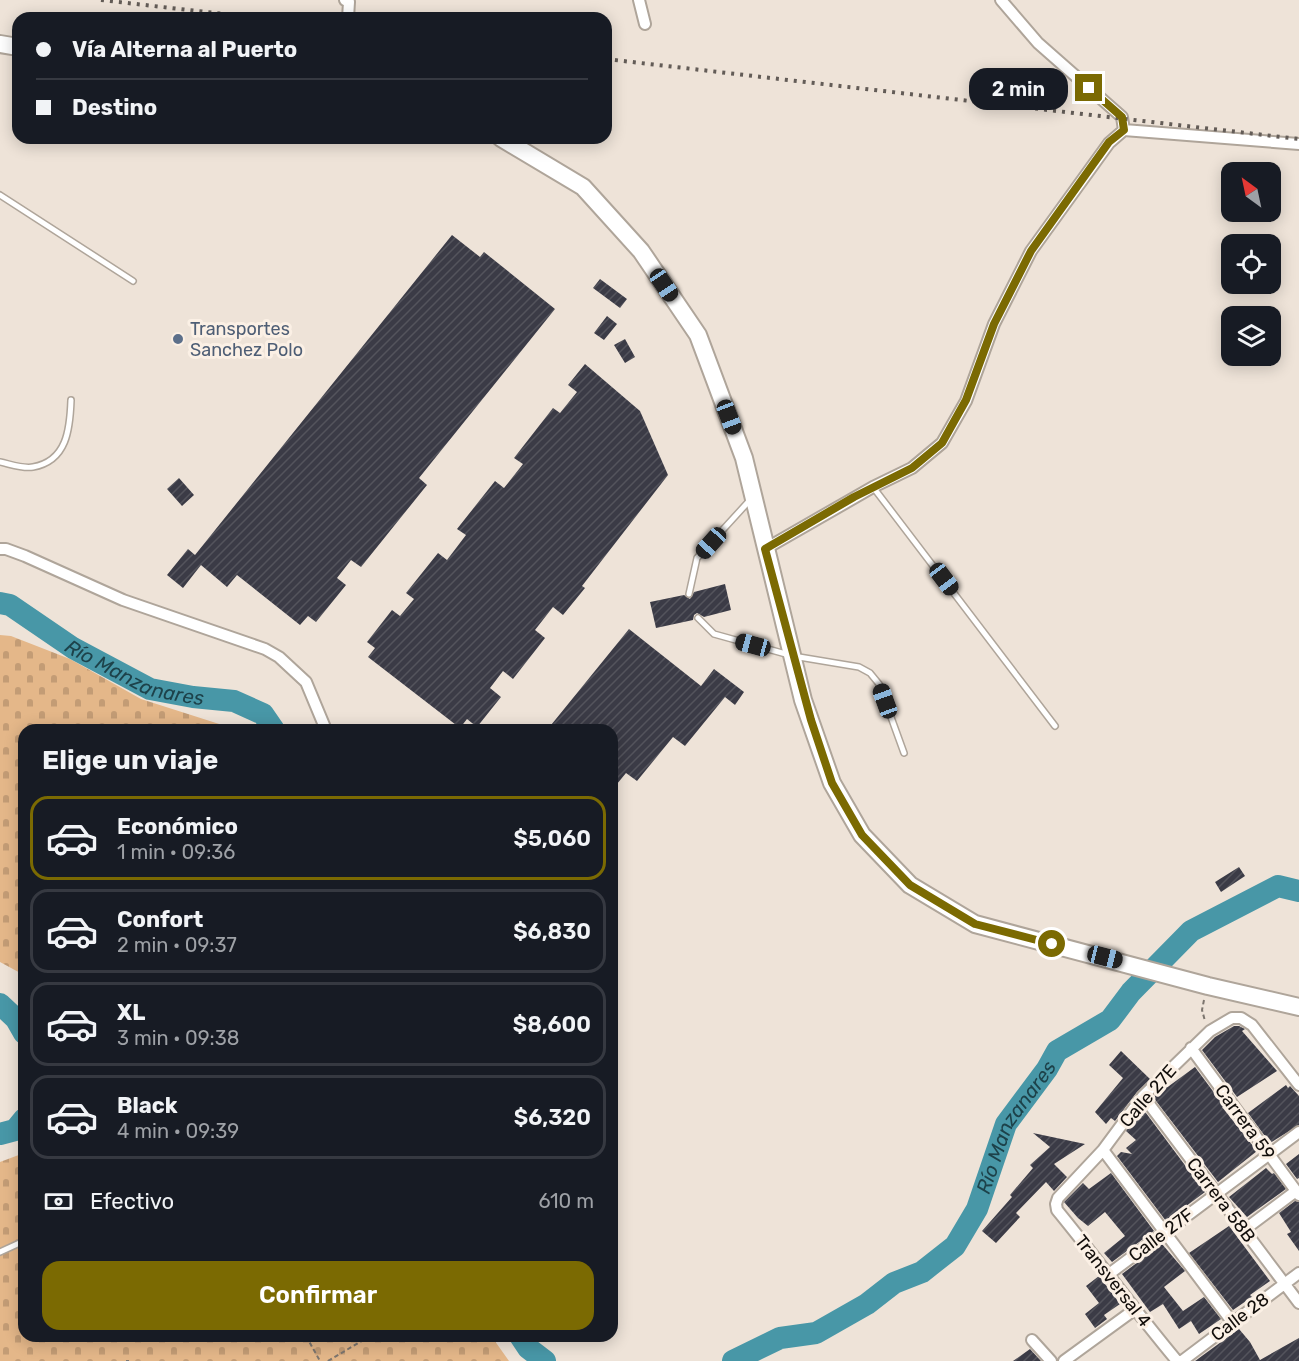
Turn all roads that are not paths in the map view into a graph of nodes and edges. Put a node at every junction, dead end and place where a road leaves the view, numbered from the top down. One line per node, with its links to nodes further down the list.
1 (639, 0): 3 (street)
2 (1001, 0): 4 (street)
3 (645, 24)
4 (1124, 130): 6 (street); 11 (street)
5 (511, 144): 12 (main road)
6 (1299, 144)
7 (0, 195): 8 (lane)
8 (133, 280)
9 (71, 400): 10 (lane)
10 (0, 462)
11 (873, 487): 14 (street); 19 (lane)
12 (753, 496): 14 (main road); 15 (lane)
13 (0, 549): 18 (street)
14 (765, 549): 17 (main road)
15 (689, 594)
16 (698, 618): 17 (lane)
17 (793, 656): 20 (lane); 21 (main road)
18 (324, 724)
19 (1055, 726)
20 (904, 753)
21 (1299, 1007)
22 (1191, 1048): 23 (street, Calle 27E); 24 (street, Calle 27E); 27 (street, Carrera 59)
23 (1299, 1084)
24 (1143, 1096): 26 (street, Calle 27E); 29 (street, Carrera 58B)
25 (1299, 1132): 27 (street, Calle 27F)
26 (1103, 1150): 30 (street, Calle 27E); 32 (street)
27 (1269, 1154): 28 (street, Carrera 59); 29 (street, Calle 27F)
28 (1298, 1193): 31 (street)
29 (1216, 1194): 31 (street, Carrera 58B); 32 (street, Calle 27F)
30 (1058, 1198): 36 (street, Transversal 4)
31 (1244, 1230): 37 (street, Carrera 58B)
32 (1164, 1233): 36 (street, Calle 27F); 40 (street)
33 (18, 1243): 34 (lane)
34 (0, 1252)
35 (1299, 1273): 37 (street, Calle 28)
36 (1109, 1274): 39 (street, Transversal 4)
37 (1286, 1284): 38 (street, Carrera 58B); 40 (street, Calle 28)
38 (1299, 1303)
39 (1134, 1310): 43 (street); 44 (street, Transversal 4)
40 (1233, 1323): 45 (street, Calle 28)
41 (1032, 1340): 42 (street)
42 (1051, 1361)
43 (1064, 1361)
44 (1177, 1361)
45 (1182, 1361)

